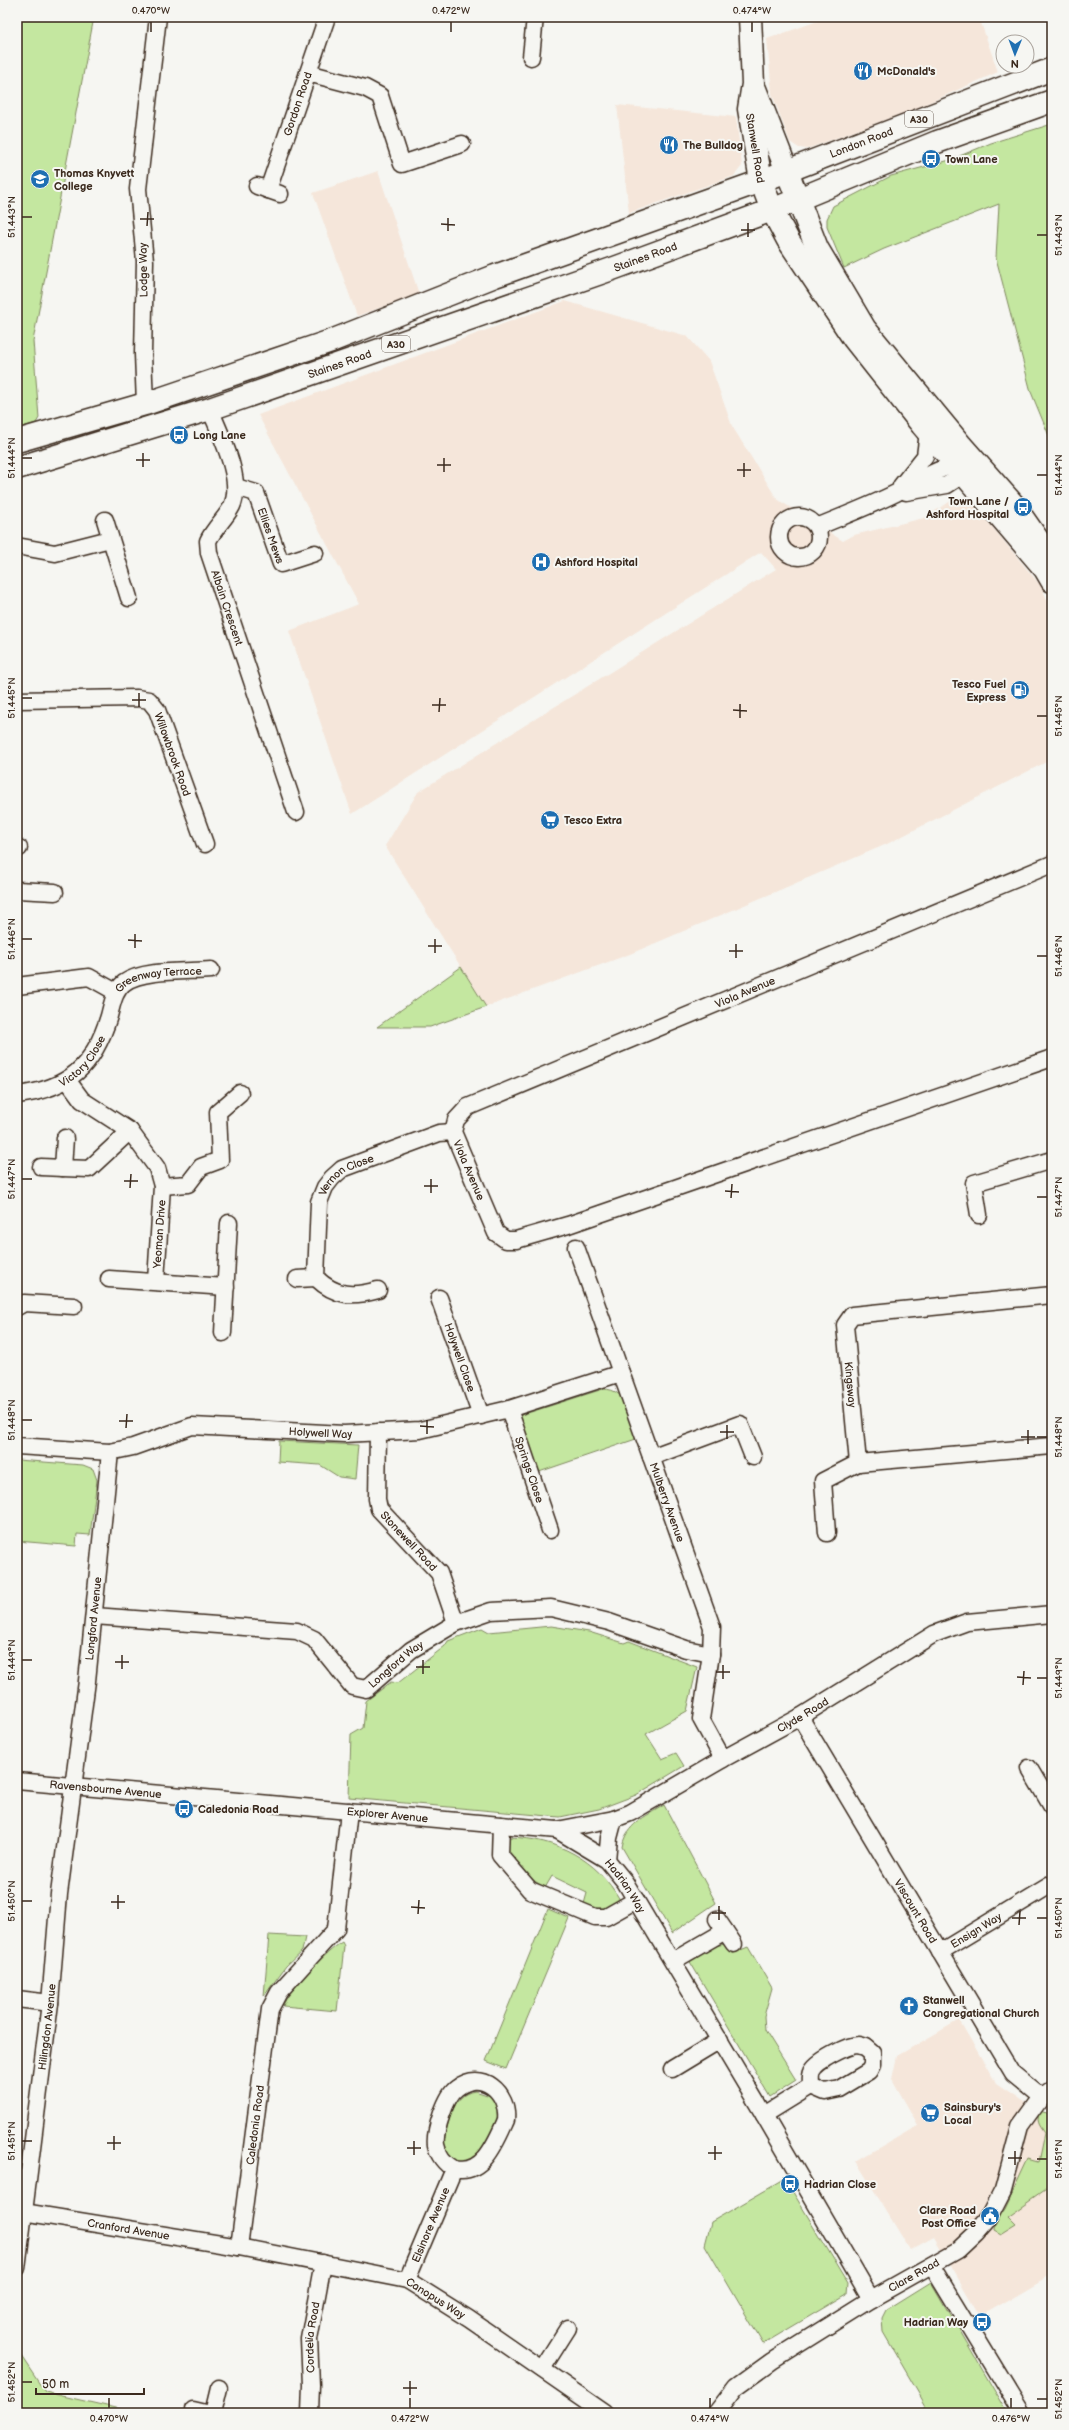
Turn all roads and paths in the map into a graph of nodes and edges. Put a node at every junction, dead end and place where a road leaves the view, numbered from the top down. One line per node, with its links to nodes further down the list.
1 (158, 17): 16 (street, Lodge Way)
2 (327, 17): 7 (street, Gordon Road)
3 (535, 17): 5 (street)
4 (750, 17): 8 (main road, Stanwell Road)
5 (532, 57)
6 (1052, 68): 11 (main road, London Road / A30)
7 (308, 73): 10 (street); 13 (street, Gordon Road)
8 (753, 84): 11 (main road, Stanwell Road); 12 (main road, Stanwell Road)
9 (1052, 101): 14 (main road, A30)
10 (462, 144)
11 (787, 170): 12 (main road, London Road / A30); 14 (main road, Stanwell Road)
12 (761, 181): 15 (main road, Stanwell Road); 16 (main road, A30)
13 (268, 190)
14 (797, 199): 15 (main road, A30); 21 (main road)
15 (772, 210): 17 (main road, Staines Road / A30); 18 (main road)
16 (145, 404): 19 (main road, A30)
17 (210, 409): 20 (main road, Staines Road / A30); 22 (street, Albain Crescent)
18 (928, 432): 21 (main road); 23 (street)
19 (17, 441)
20 (17, 468)
21 (966, 468): 23 (street); 29 (main road); 30 (main road)
22 (236, 487): 28 (street, Ellies Mews); 33 (street, Albain Crescent)
23 (895, 494): 25 (street)
24 (105, 520): 26 (street)
25 (817, 528)
26 (110, 539): 27 (street); 31 (street)
27 (17, 546)
28 (315, 553)
29 (1052, 560)
30 (1052, 581)
31 (129, 598)
32 (17, 700): 34 (street, Willowbrook Road)
33 (296, 812)
34 (206, 844)
35 (1052, 864): 46 (street, Viola Avenue)
36 (17, 890): 37 (street)
37 (55, 892)
38 (211, 970): 40 (street, Greenway Terrace)
39 (17, 986): 40 (street, Greenway Terrace)
40 (116, 992): 42 (street, Victory Close)
41 (1052, 1058): 46 (street, Viola Avenue)
42 (68, 1081): 44 (street, Victory Close); 45 (street, Yeoman Drive)
43 (240, 1093): 51 (street, Yeoman Drive)
44 (17, 1095)
45 (130, 1131): 50 (street); 51 (street, Yeoman Drive)
46 (453, 1132): 55 (street, Vernon Close)
47 (65, 1138): 50 (street)
48 (1052, 1160): 52 (street)
49 (40, 1167): 50 (street)
50 (63, 1168)
51 (162, 1186): 58 (street, Yeoman Drive)
52 (979, 1215)
53 (229, 1223): 59 (street)
54 (576, 1247): 66 (street, Mulberry Avenue)
55 (316, 1278): 57 (street); 60 (street)
56 (109, 1279): 58 (street, Yeoman Drive)
57 (297, 1279)
58 (156, 1281): 59 (street, Yeoman Drive)
59 (226, 1287): 65 (street)
60 (378, 1290)
61 (1052, 1295): 75 (street, Kingsway)
62 (439, 1298): 68 (street, Holywell Close)
63 (74, 1306): 64 (street)
64 (17, 1307)
65 (223, 1333)
66 (621, 1374): 67 (street, Holywell Way); 73 (street, Mulberry Avenue)
67 (509, 1409): 68 (street, Holywell Way); 76 (street, Springs Close)
68 (481, 1416): 69 (street, Holywell Way)
69 (378, 1432): 72 (street, Holywell Way); 80 (street, Stonewell Road)
70 (17, 1446): 72 (street, Holywell Way)
71 (1052, 1446): 75 (street)
72 (110, 1452): 79 (street, Longford Avenue)
73 (652, 1457): 74 (street); 81 (street, Mulberry Avenue)
74 (753, 1457)
75 (858, 1463): 77 (street)
76 (550, 1530)
77 (826, 1533)
78 (1052, 1614): 82 (street, Clyde Road)
79 (94, 1616): 80 (street, Longford Way); 86 (street, Longford Avenue)
80 (456, 1623): 81 (street, Longford Way)
81 (711, 1654): 83 (street, Mulberry Avenue)
82 (800, 1717): 83 (street, Clyde Road); 97 (street, Viscount Road)
83 (723, 1759): 90 (street, Clyde Road)
84 (1029, 1768): 88 (street)
85 (17, 1781): 86 (street, Ravensbourne Avenue)
86 (74, 1786): 87 (street, Ravensbourne Avenue); 100 (street, Hilingdon Avenue)
87 (218, 1800): 89 (street, Explorer Avenue)
88 (1052, 1807)
89 (349, 1811): 91 (street, Explorer Avenue); 108 (street, Caledonia Road)
90 (614, 1819): 92 (street, Clyde Road); 93 (street)
91 (501, 1825): 92 (street, Explorer Avenue); 95 (street)
92 (557, 1830): 93 (street, Hadrian Way)
93 (607, 1860): 95 (street, Hadrian Way)
94 (1052, 1884): 97 (street, Ensign Way)
95 (636, 1900): 98 (street, Hadrian Way)
96 (734, 1944): 98 (street)
97 (940, 1952): 104 (street, Viscount Road)
98 (673, 1961): 101 (street, Hadrian Way)
99 (17, 1999): 100 (street)
100 (50, 2003): 107 (street, Hilingdon Avenue)
101 (720, 2040): 102 (street); 105 (street, Hadrian Way)
102 (672, 2069)
103 (812, 2086): 105 (street)
104 (1047, 2093): 110 (street, Clare Road)
105 (764, 2115): 113 (street, Hadrian Way)
106 (454, 2169): 106 (street); 112 (street, Elsinore Avenue)
107 (20, 2212): 108 (street, Cranford Avenue); 111 (street, Hilingdon Avenue)
108 (239, 2247): 109 (street, Canopus Way)
109 (323, 2263): 112 (street, Canopus Way); 118 (street, Cordelia Road)
110 (932, 2265): 113 (street, Clare Road); 121 (street)
111 (17, 2268)
112 (407, 2280): 115 (street, Canopus Way)
113 (871, 2299): 120 (street, Clare Road)
114 (568, 2328): 115 (street)
115 (542, 2369): 119 (street, Canopus Way)
116 (219, 2388): 117 (street)
117 (213, 2413)
118 (310, 2413)
119 (605, 2413)
120 (716, 2413)
121 (1022, 2413)

